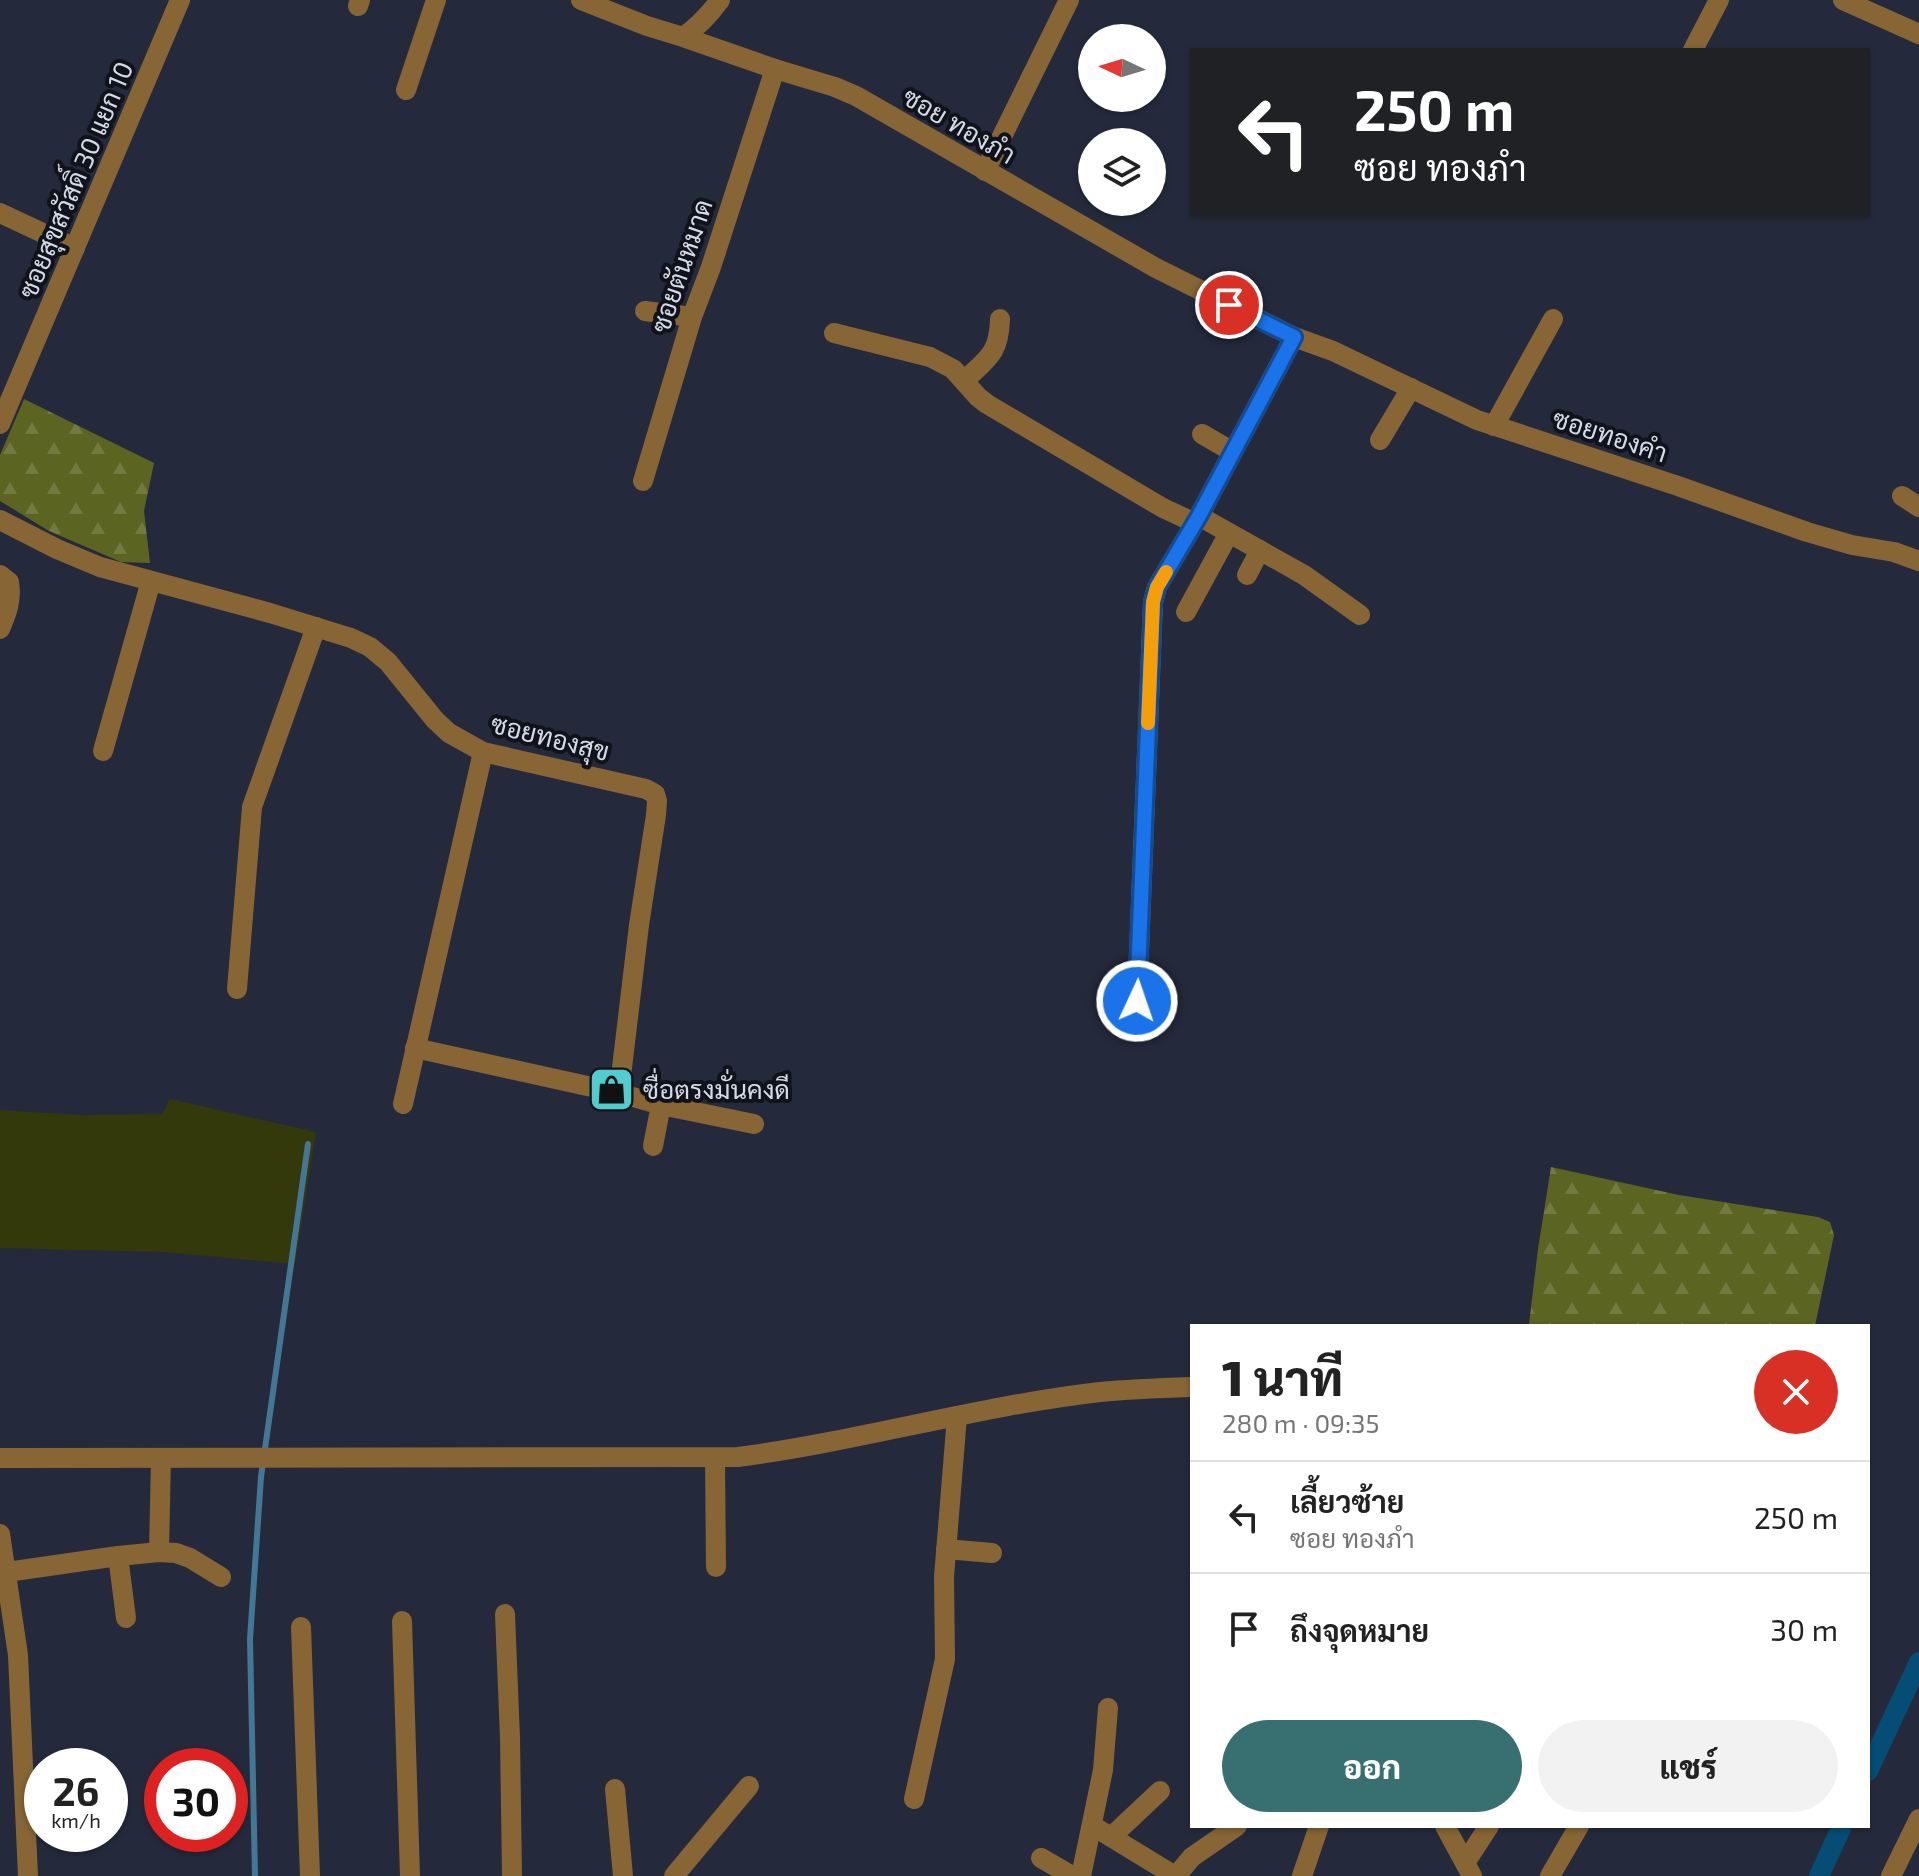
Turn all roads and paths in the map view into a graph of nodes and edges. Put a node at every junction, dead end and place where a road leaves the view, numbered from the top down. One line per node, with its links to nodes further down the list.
1 (180, 0): 15 (street, ซอยสุขสวัสดิ์ 30 แยก 10)
2 (436, 0): 12 (street)
3 (581, 0): 9 (street, ซอย ทองภํา)
4 (720, 0): 9 (street)
5 (1069, 0): 13 (street)
6 (1719, 0): 10 (street)
7 (1843, 0): 8 (street)
8 (1919, 34)
9 (683, 37): 11 (street, ซอย ทองภํา)
10 (1694, 48)
11 (775, 69): 13 (street, ซอย ทองภํา); 17 (street, ซอยตันหมาด)
12 (406, 90)
13 (985, 171): 21 (street, ซอย ทองภํา)
14 (0, 213): 15 (street)
15 (75, 248): 24 (street, ซอยสุขสวัสดิ์ 30 แยก 10)
16 (645, 311): 17 (street)
17 (692, 317): 30 (street, ซอยตันหมาด)
18 (1000, 319): 22 (street)
19 (1553, 319): 26 (street)
20 (834, 333): 22 (street)
21 (1294, 337): 23 (street, ซอยทองคำ); 29 (street)
22 (964, 381): 32 (street)
23 (1411, 388): 26 (street, ซอยทองคำ); 28 (street)
24 (4, 401): 25 (street, ซอยสุขสวัสดิ์ 30 แยก 10)
25 (0, 424)
26 (1488, 424): 35 (street, ซอยทองคำ)
27 (1202, 434): 29 (street)
28 (1380, 440)
29 (1233, 452): 32 (street)
30 (643, 481)
31 (0, 520): 38 (street, ซอยทองสุข)
32 (1197, 520): 33 (street); 46 (street)
33 (1229, 533): 34 (street); 39 (street)
34 (1260, 550): 37 (street); 40 (street)
35 (1919, 561)
36 (0, 575): 42 (street)
37 (1247, 575)
38 (151, 581): 41 (street, ซอยทองสุข); 43 (street)
39 (1186, 612)
40 (1360, 615)
41 (316, 627): 44 (street, ซอยทองสุข); 45 (street)
42 (0, 629)
43 (103, 751)
44 (483, 752): 47 (street); 48 (street, ซอยทองสุข)
45 (237, 989)
46 (1137, 1001)
47 (415, 1048): 48 (street); 49 (street)
48 (619, 1093): 50 (street)
49 (403, 1104)
50 (661, 1105): 51 (street); 52 (street)
51 (754, 1124)
52 (653, 1146)
53 (1190, 1387): 54 (street)
54 (957, 1416): 57 (street); 59 (street)
55 (0, 1458): 56 (street)
56 (161, 1458): 57 (street); 60 (street)
57 (715, 1458): 63 (street)
58 (0, 1534): 64 (street)
59 (946, 1549): 61 (street); 74 (street)
60 (159, 1552): 62 (street); 65 (street)
61 (992, 1553)
62 (118, 1556): 64 (street); 67 (street)
63 (716, 1567)
64 (7, 1572): 85 (street)
65 (221, 1577)
66 (505, 1614): 88 (street)
67 (126, 1618)
68 (402, 1621): 87 (street)
69 (301, 1627): 86 (street)
70 (1108, 1708): 76 (street)
71 (749, 1786): 90 (street)
72 (615, 1789): 89 (street)
73 (1160, 1791): 82 (street)
74 (914, 1799)
75 (1919, 1819): 96 (street)
76 (1093, 1826): 82 (street); 92 (street)
77 (1234, 1828): 93 (street)
78 (1318, 1828): 94 (street)
79 (1446, 1828): 84 (street)
80 (1488, 1828): 84 (street)
81 (1578, 1828): 95 (street)
82 (1111, 1837): 93 (street)
83 (1041, 1858): 91 (street)
84 (1468, 1869)
85 (28, 1876)
86 (310, 1876)
87 (410, 1876)
88 (512, 1876)
89 (623, 1876)
90 (674, 1876)
91 (1072, 1876)
92 (1081, 1876)
93 (1176, 1876)
94 (1302, 1876)
95 (1550, 1876)
96 (1891, 1876)

